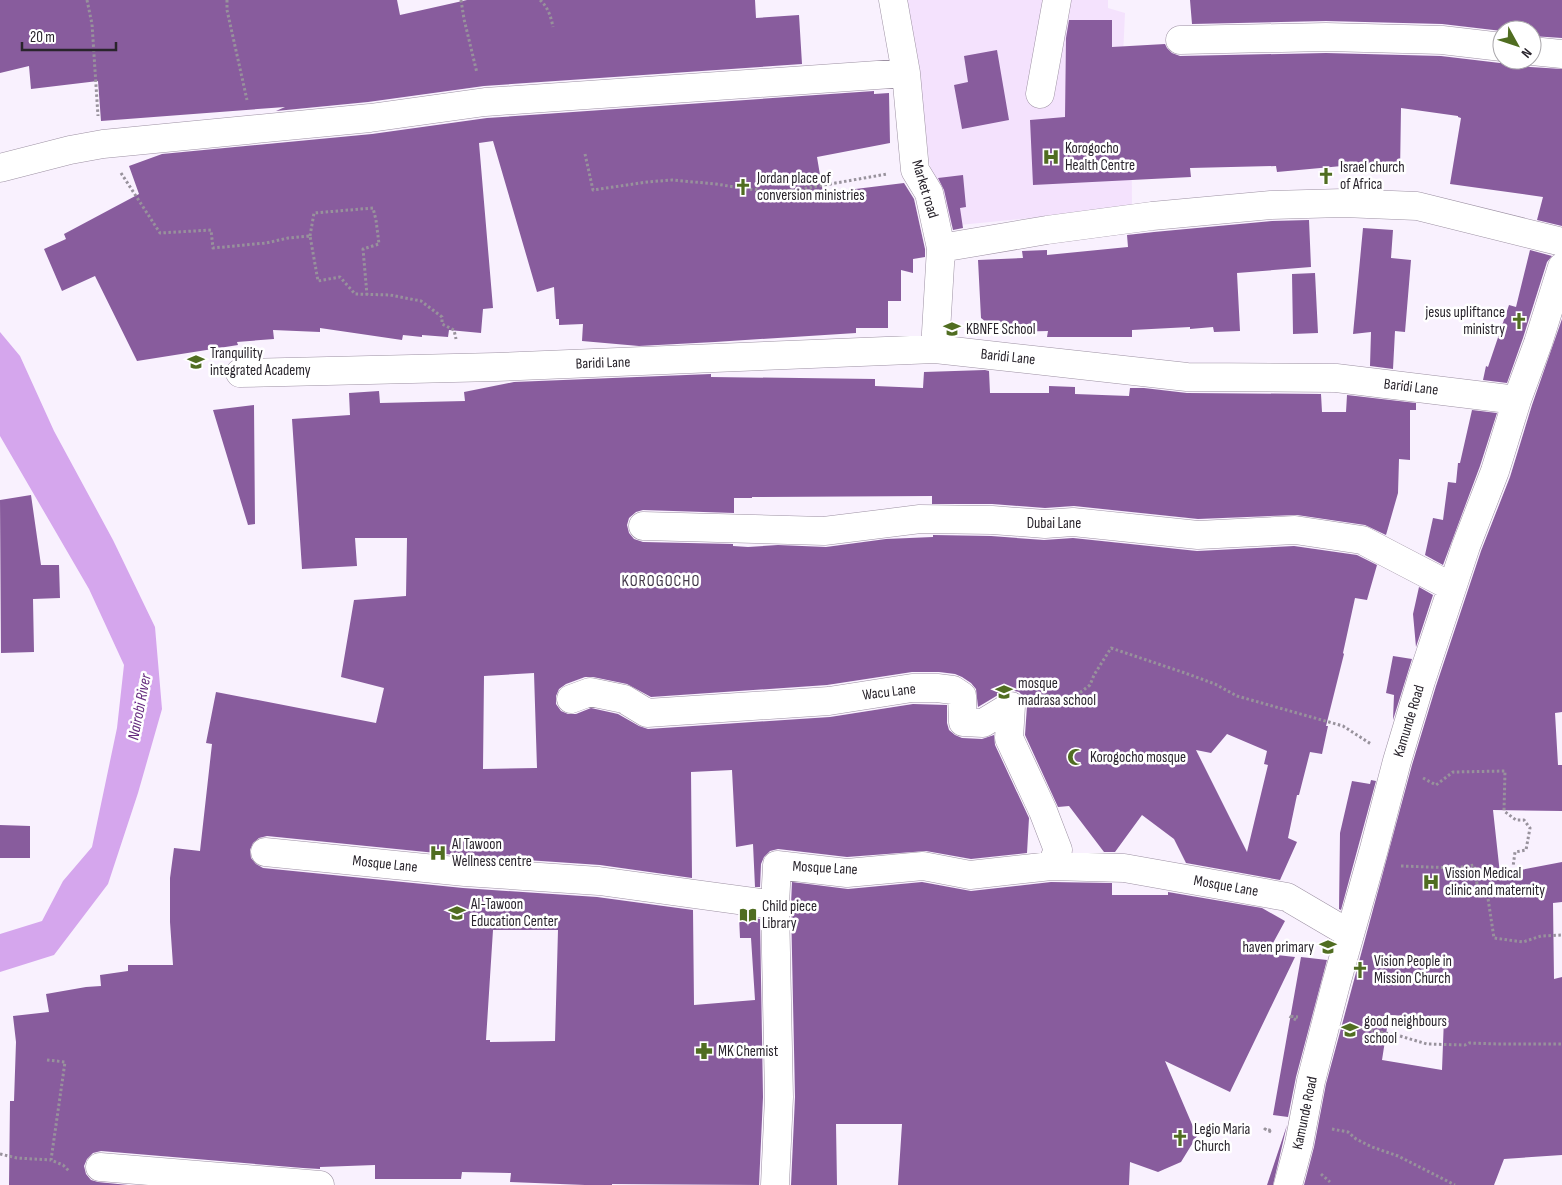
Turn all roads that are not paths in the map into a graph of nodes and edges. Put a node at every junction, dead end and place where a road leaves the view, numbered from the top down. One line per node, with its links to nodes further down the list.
1 (893, 0): 7 (street, Market road)
2 (1057, 0): 8 (street)
3 (1180, 40): 4 (street)
4 (1492, 46)
5 (1542, 52): 6 (street)
6 (1562, 54)
7 (906, 72): 9 (street); 11 (street, Market road)
8 (1040, 94)
9 (0, 168)
10 (1562, 242): 11 (street)
11 (940, 248): 13 (street, Market road)
12 (1562, 267): 15 (street, Kamunde Road)
13 (935, 349): 14 (street, Baridi Lane); 15 (street, Baridi Lane)
14 (240, 374)
15 (1517, 400): 17 (street, Kamunde Road)
16 (644, 526): 17 (street, Dubai Lane)
17 (1452, 587): 22 (street, Kamunde Road)
18 (571, 699): 20 (street, Wacu Lane)
19 (265, 852): 21 (street, Mosque Lane)
20 (1050, 866): 21 (street, Mosque Lane); 22 (street, Mosque Lane)
21 (775, 905): 25 (street)
22 (1350, 934): 26 (street, Kamunde Road)
23 (88, 1172): 24 (street)
24 (320, 1185)
25 (775, 1185)
26 (1288, 1185)

